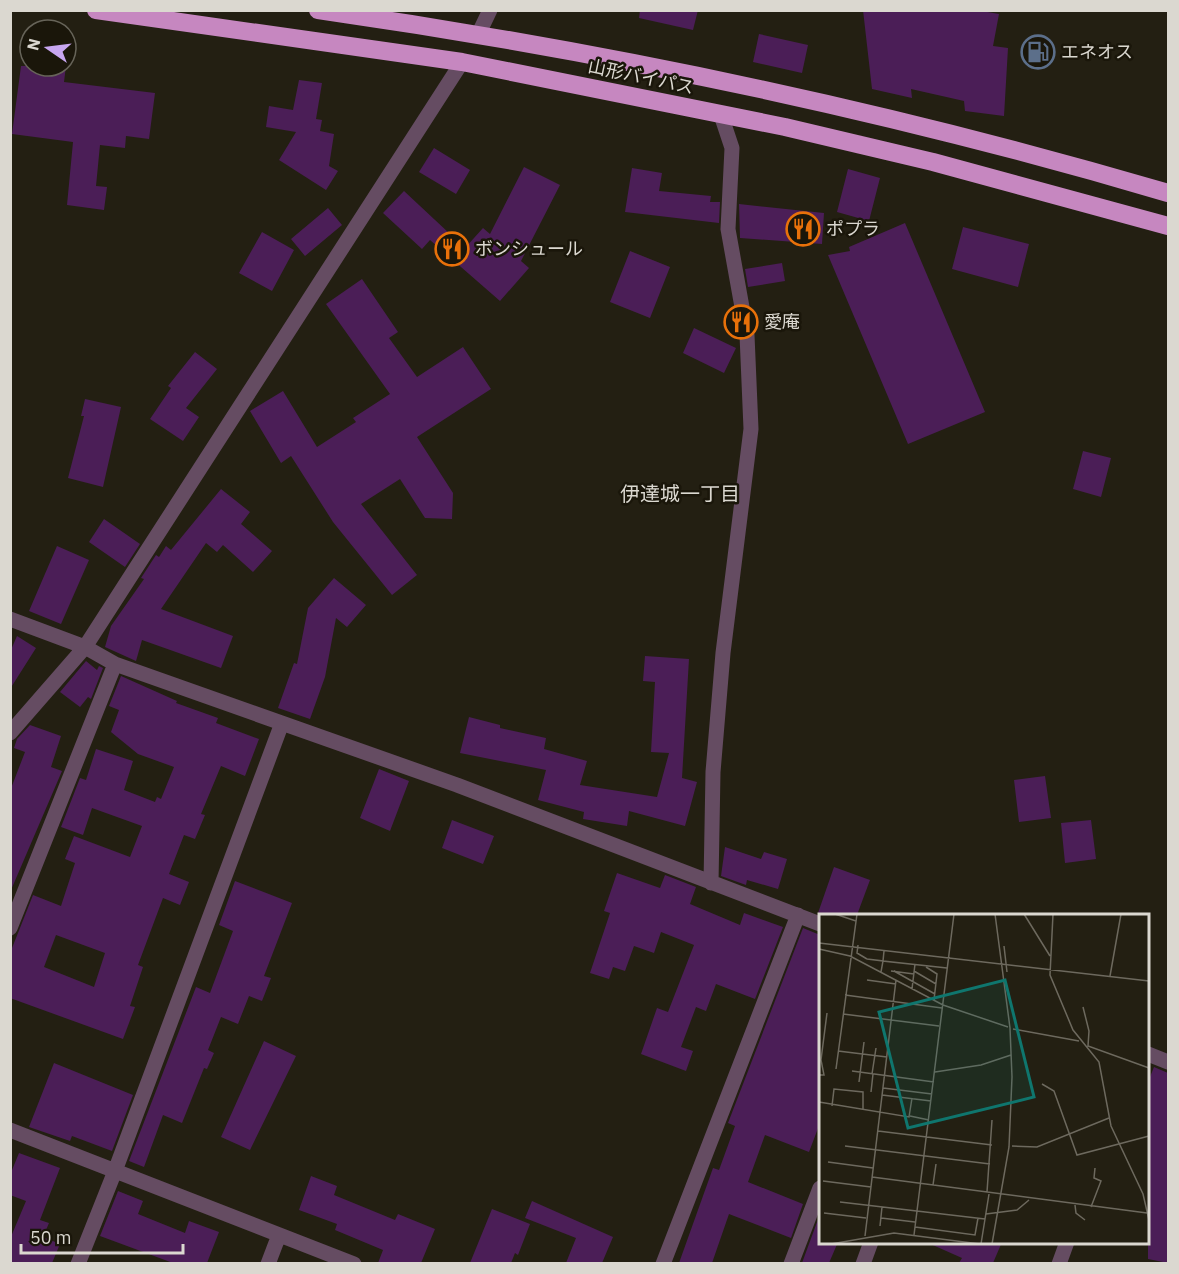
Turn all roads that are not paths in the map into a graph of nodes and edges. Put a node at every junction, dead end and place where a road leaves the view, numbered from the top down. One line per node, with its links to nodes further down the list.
1 (96, 10): 5 (highway, 山形バイパス)
2 (318, 10): 4 (highway, 山形バイパス)
3 (490, 10): 4 (lane)
4 (479, 33): 7 (highway, 山形バイパス)
5 (462, 62): 6 (highway, 山形バイパス); 10 (lane)
6 (721, 115): 8 (highway, 山形バイパス); 15 (lane)
7 (1168, 193)
8 (1168, 226)
9 (10, 619): 10 (lane)
10 (85, 647): 11 (lane); 12 (lane)
11 (115, 664): 13 (lane); 18 (lane)
12 (18, 714): 14 (lane)
13 (282, 723): 15 (lane); 22 (lane)
14 (10, 734)
15 (711, 883): 16 (lane)
16 (798, 915): 17 (lane); 30 (lane)
17 (819, 924)
18 (10, 928)
19 (1149, 1055): 20 (lane)
20 (1168, 1062)
21 (10, 1130): 22 (lane)
22 (115, 1171): 24 (lane); 27 (lane)
23 (819, 1191): 31 (lane)
24 (279, 1234): 28 (lane); 29 (lane)
25 (870, 1244): 32 (lane)
26 (1066, 1244): 33 (lane)
27 (78, 1263)
28 (268, 1263)
29 (354, 1263)
30 (663, 1263)
31 (791, 1263)
32 (863, 1263)
33 (1059, 1263)

